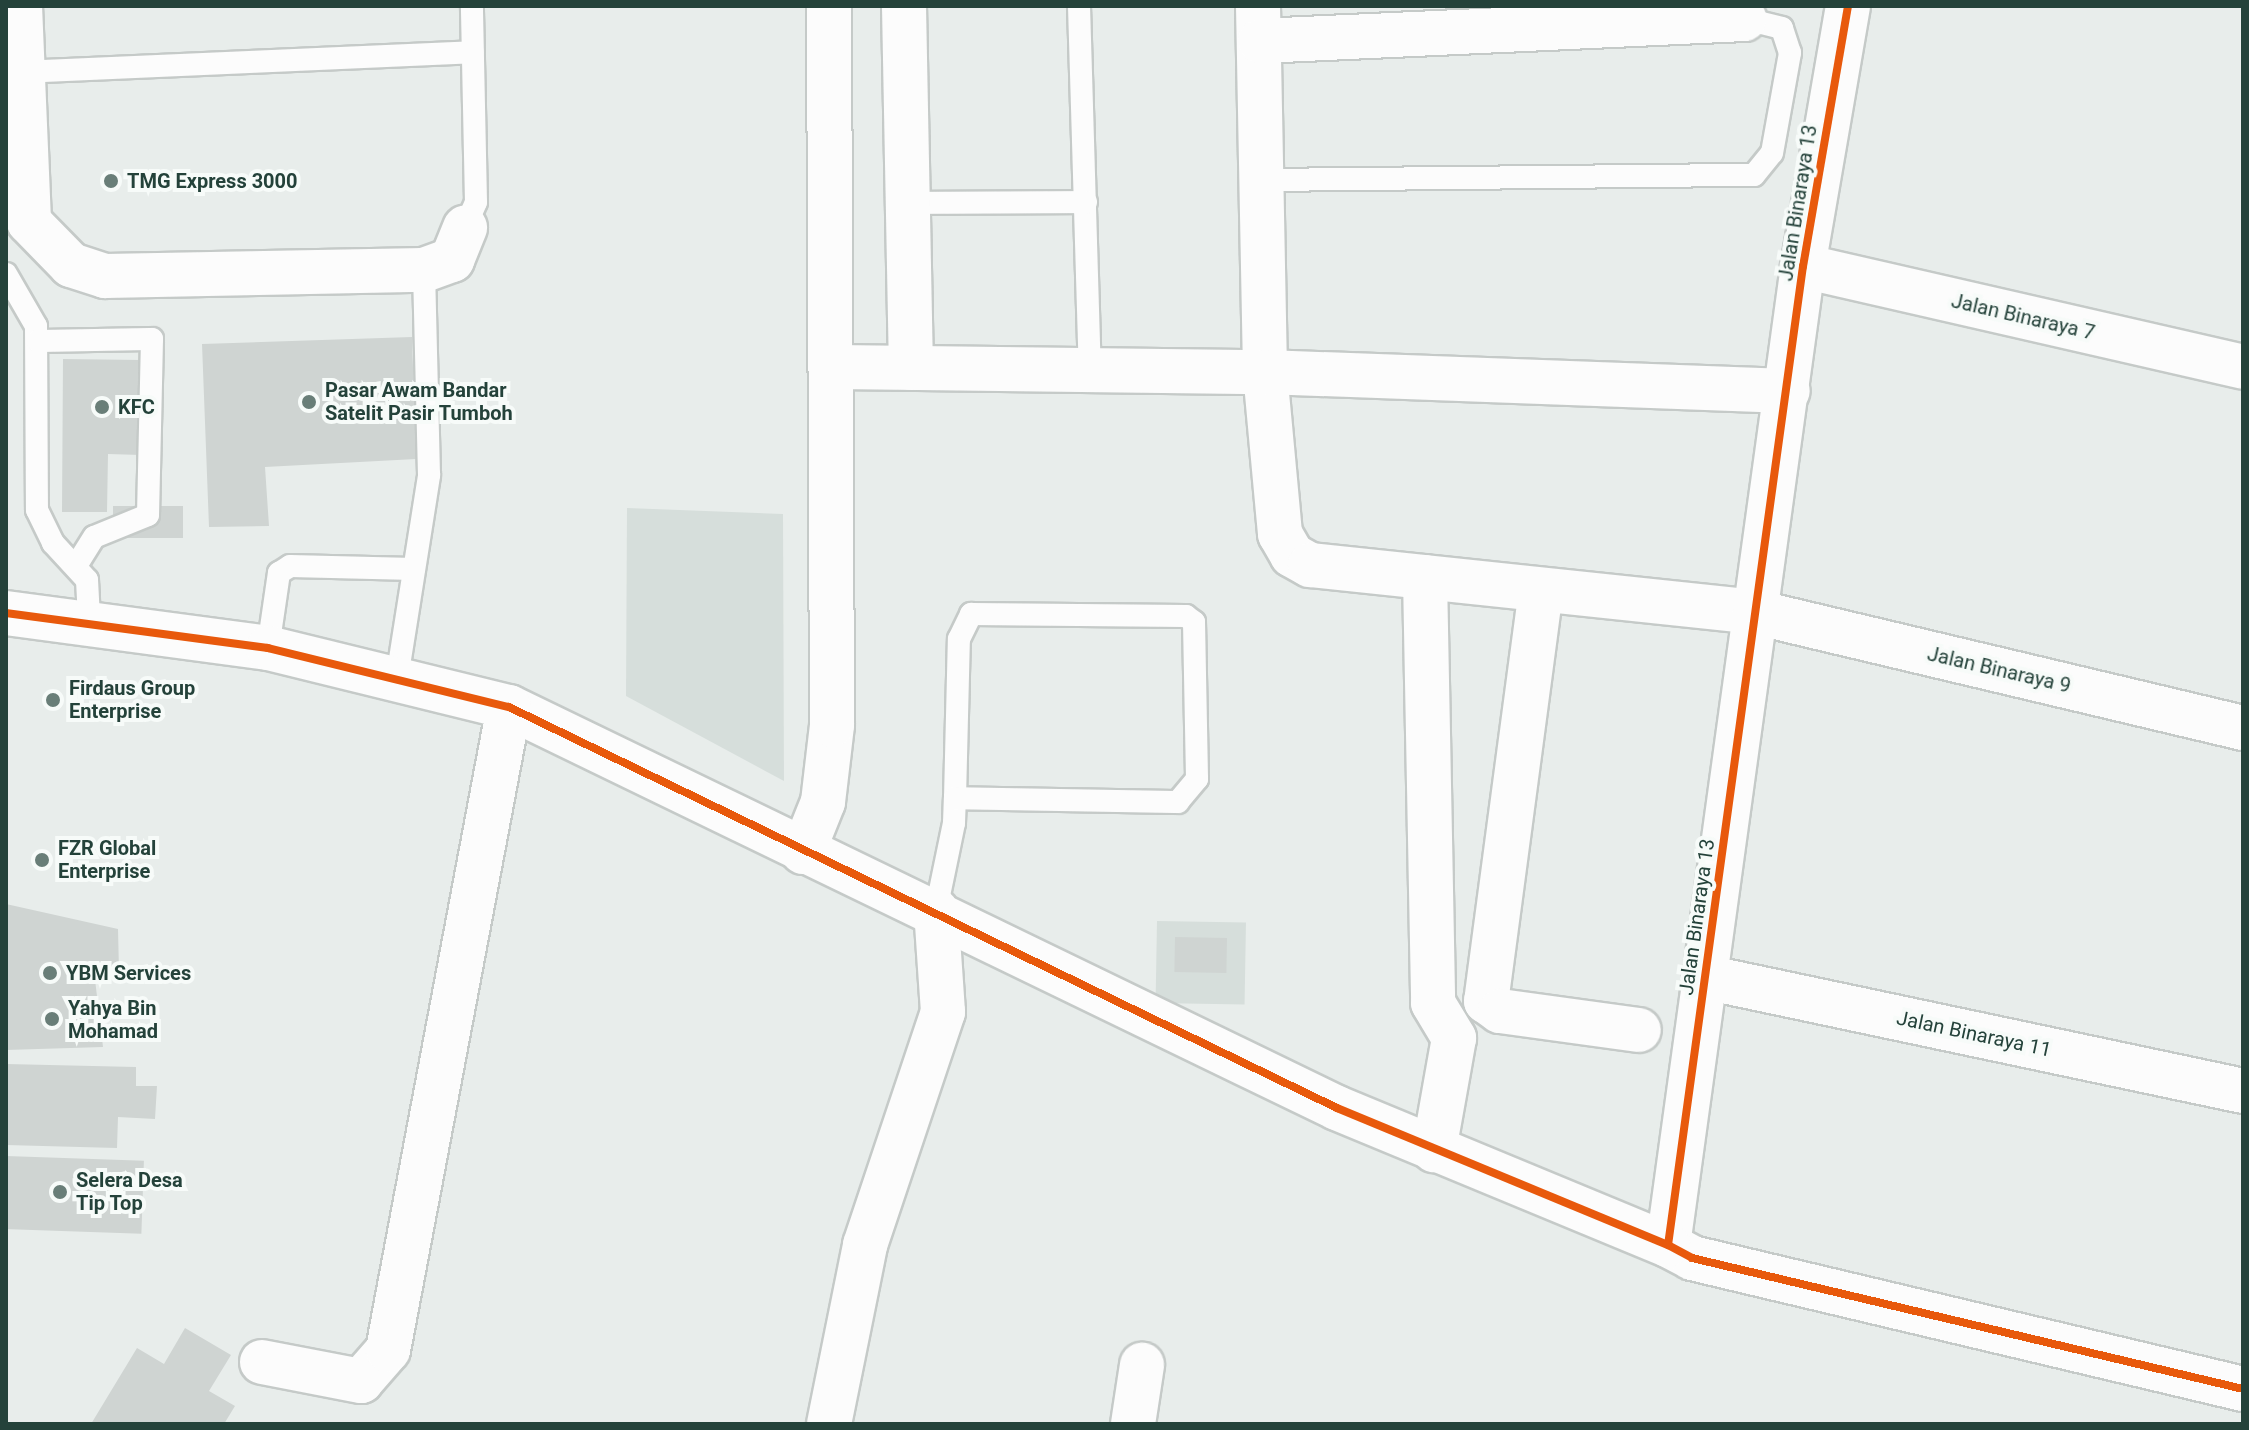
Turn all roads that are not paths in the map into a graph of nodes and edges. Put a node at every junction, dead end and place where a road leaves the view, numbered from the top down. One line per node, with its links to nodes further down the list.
1 (20, 6): 10 (street)
2 (472, 6): 9 (lane)
3 (829, 6): 19 (street)
4 (904, 6): 13 (street)
5 (1079, 6): 12 (lane)
6 (1848, 6): 15 (street, Jalan Binaraya 13)
7 (1745, 19): 8 (street); 11 (lane)
8 (1259, 24): 11 (street, Jalan Binaraya 9)
9 (473, 52): 10 (lane); 14 (lane)
10 (20, 72): 16 (street)
11 (1262, 180): 23 (street, Jalan Binaraya 9)
12 (1086, 202): 13 (lane); 22 (lane)
13 (907, 203): 21 (street)
14 (465, 227): 16 (street)
15 (1803, 266): 20 (street, Jalan Binaraya 7); 24 (street, Jalan Binaraya 13)
16 (424, 270): 26 (lane)
17 (6, 274): 18 (lane)
18 (38, 341): 25 (lane); 25 (lane)
19 (836, 367): 21 (street); 37 (street)
20 (2243, 367)
21 (911, 368): 22 (street)
22 (1090, 369): 23 (street)
23 (1265, 372): 24 (street); 27 (street, Jalan Binaraya 9)
24 (1788, 391): 29 (street, Jalan Binaraya 13)
25 (77, 564): 31 (lane)
26 (414, 569): 32 (lane); 33 (lane)
27 (1425, 577): 28 (street, Jalan Binaraya 9); 42 (street)
28 (1541, 590): 29 (street, Jalan Binaraya 9); 40 (street)
29 (1755, 612): 35 (street, Jalan Binaraya 9); 39 (street, Jalan Binaraya 13)
30 (6, 613): 31 (street)
31 (89, 619): 32 (street)
32 (268, 648): 33 (street)
33 (397, 678): 34 (street)
34 (509, 707): 37 (street); 46 (street)
35 (2243, 728)
36 (955, 798): 36 (lane); 38 (lane)
37 (803, 852): 38 (street)
38 (936, 910): 44 (street); 49 (street)
39 (1705, 977): 43 (street, Jalan Binaraya 11); 45 (street, Jalan Binaraya 13)
40 (1486, 1001): 41 (street); 42 (street)
41 (1639, 1030)
42 (1454, 1038): 44 (street)
43 (2243, 1091)
44 (1434, 1150): 45 (street)
45 (1668, 1245): 48 (street)
46 (262, 1362)
47 (1142, 1365): 50 (street)
48 (2243, 1389)
49 (829, 1424)
50 (1133, 1424)

